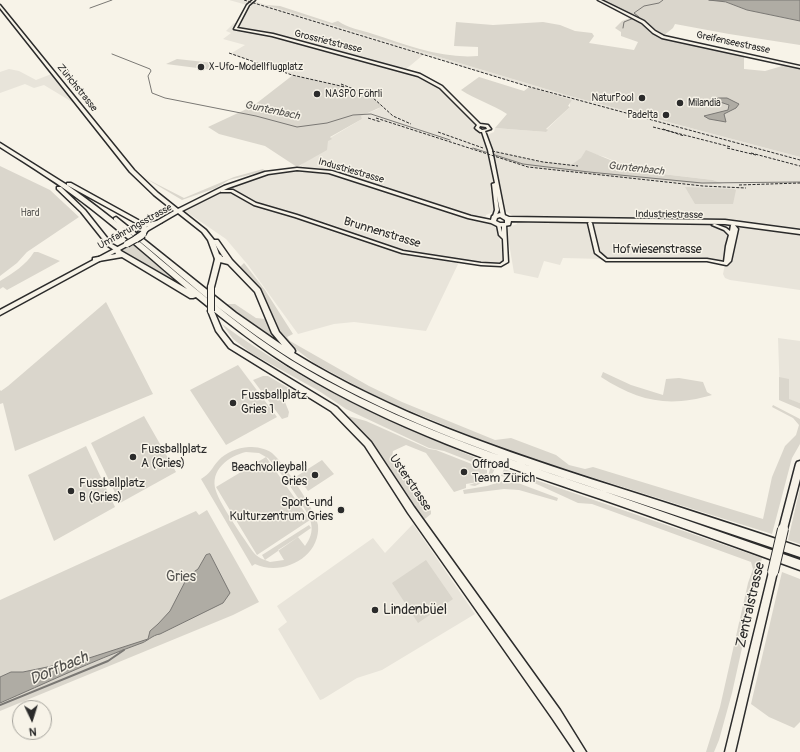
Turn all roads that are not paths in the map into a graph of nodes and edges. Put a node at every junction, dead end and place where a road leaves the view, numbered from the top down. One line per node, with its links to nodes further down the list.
1 (254, 0): 5 (street, Grossrietstrasse)
2 (599, 0): 4 (street, Greifenseestrasse)
3 (0, 6): 17 (main road, Zürichstrasse)
4 (800, 66)
5 (479, 126): 6 (street); 6 (street)
6 (483, 131): 10 (street)
7 (0, 141): 11 (highway)
8 (0, 145): 9 (highway)
9 (38, 168): 28 (highway); 34 (highway)
10 (495, 179): 13 (street); 14 (street)
11 (69, 184): 25 (highway); 36 (highway)
12 (230, 186): 15 (main road, Industriestrasse); 16 (street); 17 (main road, Industriestrasse); 18 (main road, Industriestrasse)
13 (494, 187): 14 (street); 18 (street)
14 (498, 190): 20 (street)
15 (222, 191): 16 (street, Brunnenstrasse); 17 (main road, Industriestrasse)
16 (232, 191): 20 (street, Brunnenstrasse)
17 (182, 211): 19 (main road, Umfahrungsstrasse); 25 (main road, Umfahrungsstrasse); 27 (main road); 30 (main road)
18 (494, 218): 20 (main road, Industriestrasse); 20 (main road, Industriestrasse)
19 (160, 221): 25 (highway)
20 (504, 222): 21 (main road, Industriestrasse); 23 (main road, Industriestrasse)
21 (590, 223): 22 (main road, Industriestrasse); 33 (street, Hofwiesenstrasse)
22 (714, 225): 23 (main road, Industriestrasse); 26 (street)
23 (733, 225): 24 (main road, Industriestrasse); 26 (street); 33 (street)
24 (800, 232)
25 (142, 233): 28 (main road, Umfahrungsstrasse, bridge)
26 (731, 235): 33 (street)
27 (216, 241): 30 (main road, Usterstrasse); 32 (highway)
28 (116, 248): 29 (highway); 31 (main road, Umfahrungsstrasse)
29 (124, 255): 31 (highway); 34 (highway)
30 (218, 259): 32 (highway); 40 (main road, Usterstrasse, bridge)
31 (95, 260): 35 (main road, Umfahrungsstrasse)
32 (230, 262): 36 (highway)
33 (726, 264)
34 (216, 310): 39 (highway)
35 (0, 313)
36 (300, 361): 38 (highway)
37 (800, 464): 41 (main road, Zentralstrasse, bridge)
38 (800, 552)
39 (800, 565)
40 (581, 752)
41 (730, 752)

